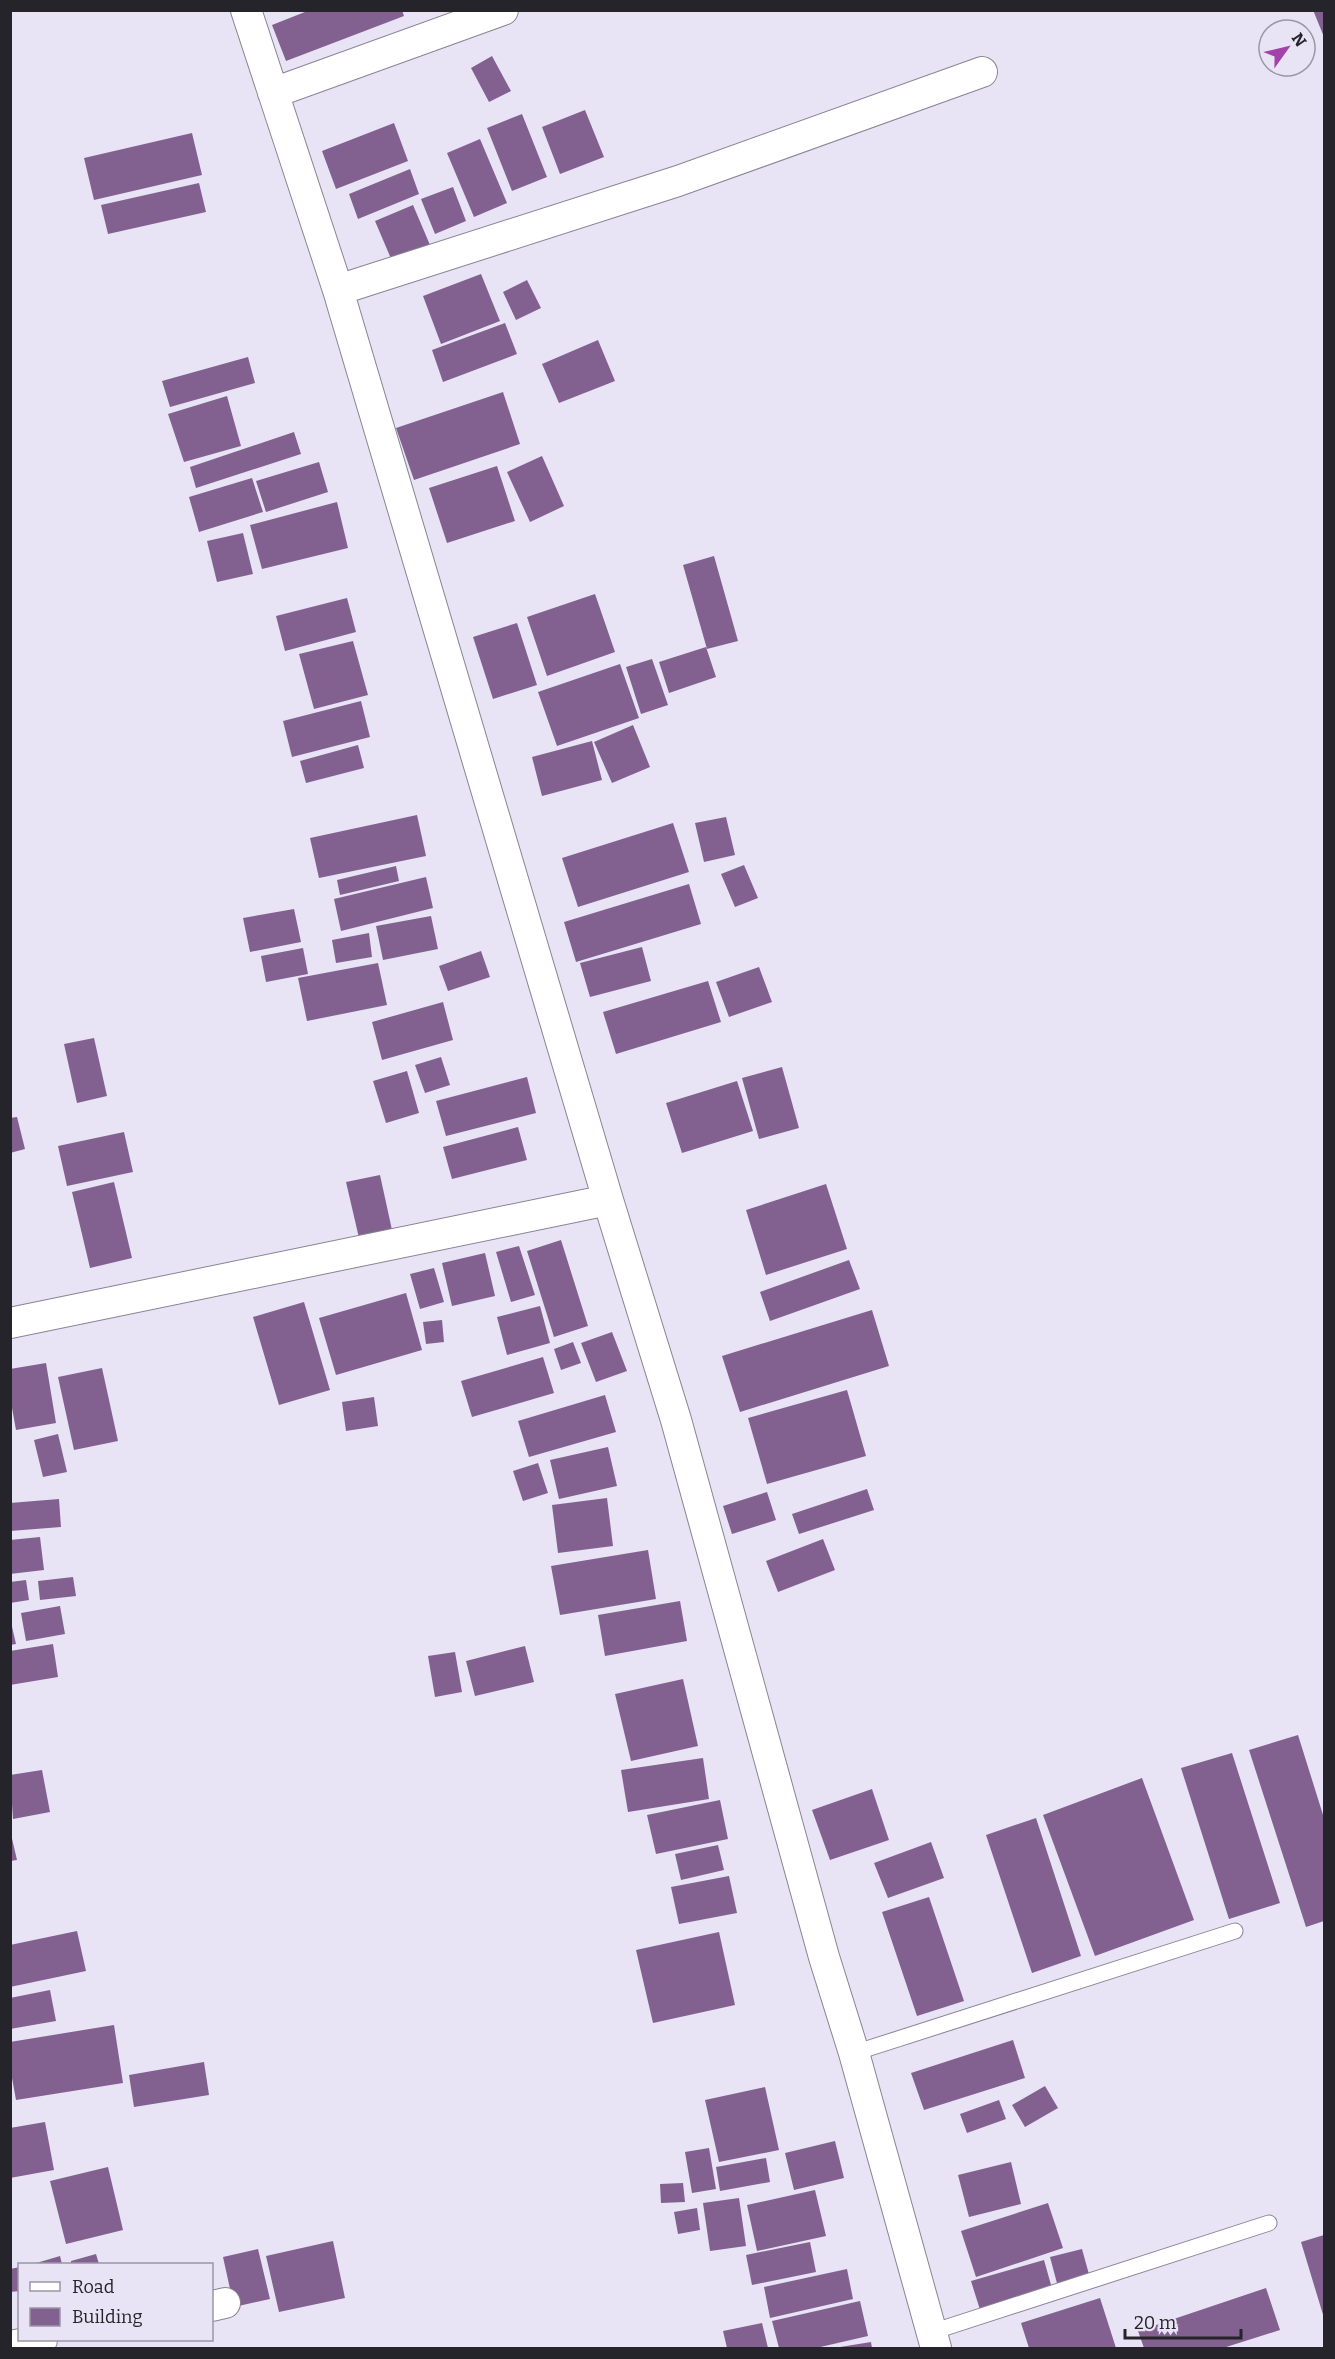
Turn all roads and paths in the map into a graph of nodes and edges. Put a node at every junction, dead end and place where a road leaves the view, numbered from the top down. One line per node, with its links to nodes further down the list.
1 (246, 10): 4 (street)
2 (503, 10): 4 (street)
3 (982, 72): 5 (street)
4 (273, 93): 5 (street)
5 (338, 290): 6 (street)
6 (608, 1200): 7 (street); 9 (street)
7 (10, 1323)
8 (1235, 1930): 9 (lane)
9 (854, 2053): 11 (street)
10 (1269, 2223): 11 (lane)
11 (934, 2340)
12 (37, 2341): 13 (street)
13 (10, 2346)

